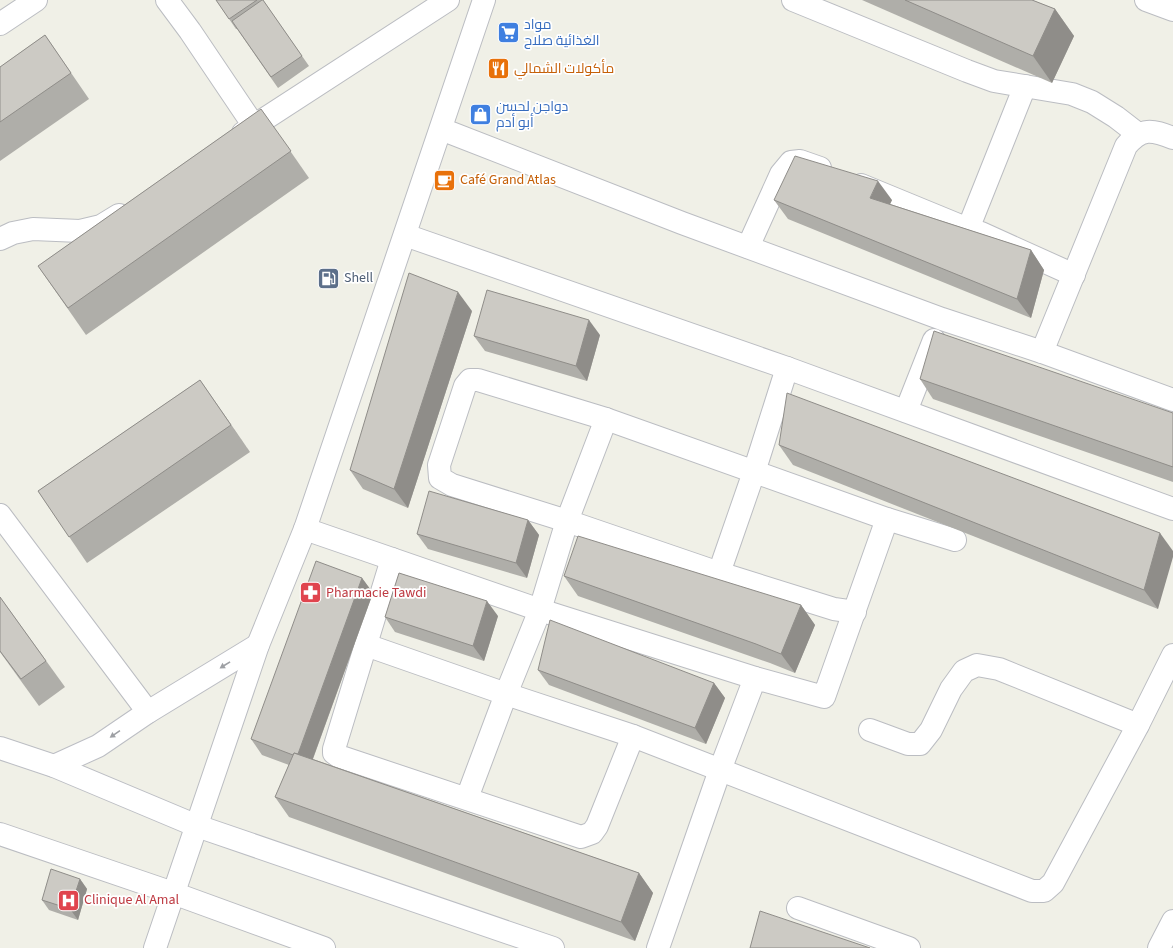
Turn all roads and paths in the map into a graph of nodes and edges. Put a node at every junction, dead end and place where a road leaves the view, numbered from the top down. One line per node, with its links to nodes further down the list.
1 (36, 0): 8 (street)
2 (168, 0): 10 (street)
3 (448, 0): 10 (street)
4 (484, 0): 11 (street)
5 (793, 0): 9 (street)
6 (1146, 0): 7 (street)
7 (1173, 10)
8 (0, 24)
9 (1025, 86): 12 (street); 16 (street)
10 (254, 126): 14 (street)
11 (441, 129): 17 (street); 19 (street)
12 (1138, 134): 13 (street); 20 (street)
13 (1173, 138)
14 (227, 144)
15 (134, 204): 18 (street)
16 (968, 229): 19 (street); 20 (street)
17 (405, 236): 23 (street); 32 (street)
18 (0, 239)
19 (748, 247): 21 (street)
20 (1074, 275): 22 (street)
21 (942, 319): 22 (street); 25 (street)
22 (1042, 352): 24 (street)
23 (787, 368): 25 (street); 27 (street)
24 (1173, 400)
25 (906, 411): 28 (street)
26 (606, 419): 27 (street); 31 (street); 31 (street)
27 (754, 472): 30 (street); 35 (street)
28 (1173, 509)
29 (0, 515): 43 (street)
30 (887, 519): 33 (street); 37 (street)
31 (567, 520): 35 (street); 36 (street)
32 (305, 529): 34 (street); 38 (street)
33 (955, 540)
34 (392, 559): 36 (street); 39 (street)
35 (719, 573): 37 (street)
36 (540, 610): 41 (street); 42 (street)
37 (855, 612): 41 (street)
38 (258, 645): 43 (street, one-way to 43); 51 (street)
39 (366, 645): 42 (street); 50 (street)
40 (1173, 655): 44 (street)
41 (755, 678): 49 (street)
42 (506, 694): 46 (street); 50 (street)
43 (148, 712): 48 (street, one-way to 48)
44 (1138, 725): 45 (street); 49 (street)
45 (870, 730)
46 (633, 736): 49 (street); 50 (street)
47 (0, 748): 48 (street)
48 (54, 766): 51 (street)
49 (720, 770): 59 (street)
50 (467, 798)
51 (197, 826): 53 (street); 58 (street)
52 (0, 834): 53 (street)
53 (173, 893): 56 (street); 57 (street)
54 (798, 908): 60 (street)
55 (1173, 921): 61 (street)
56 (155, 948)
57 (324, 948)
58 (552, 948)
59 (658, 948)
60 (909, 948)
61 (1159, 948)

